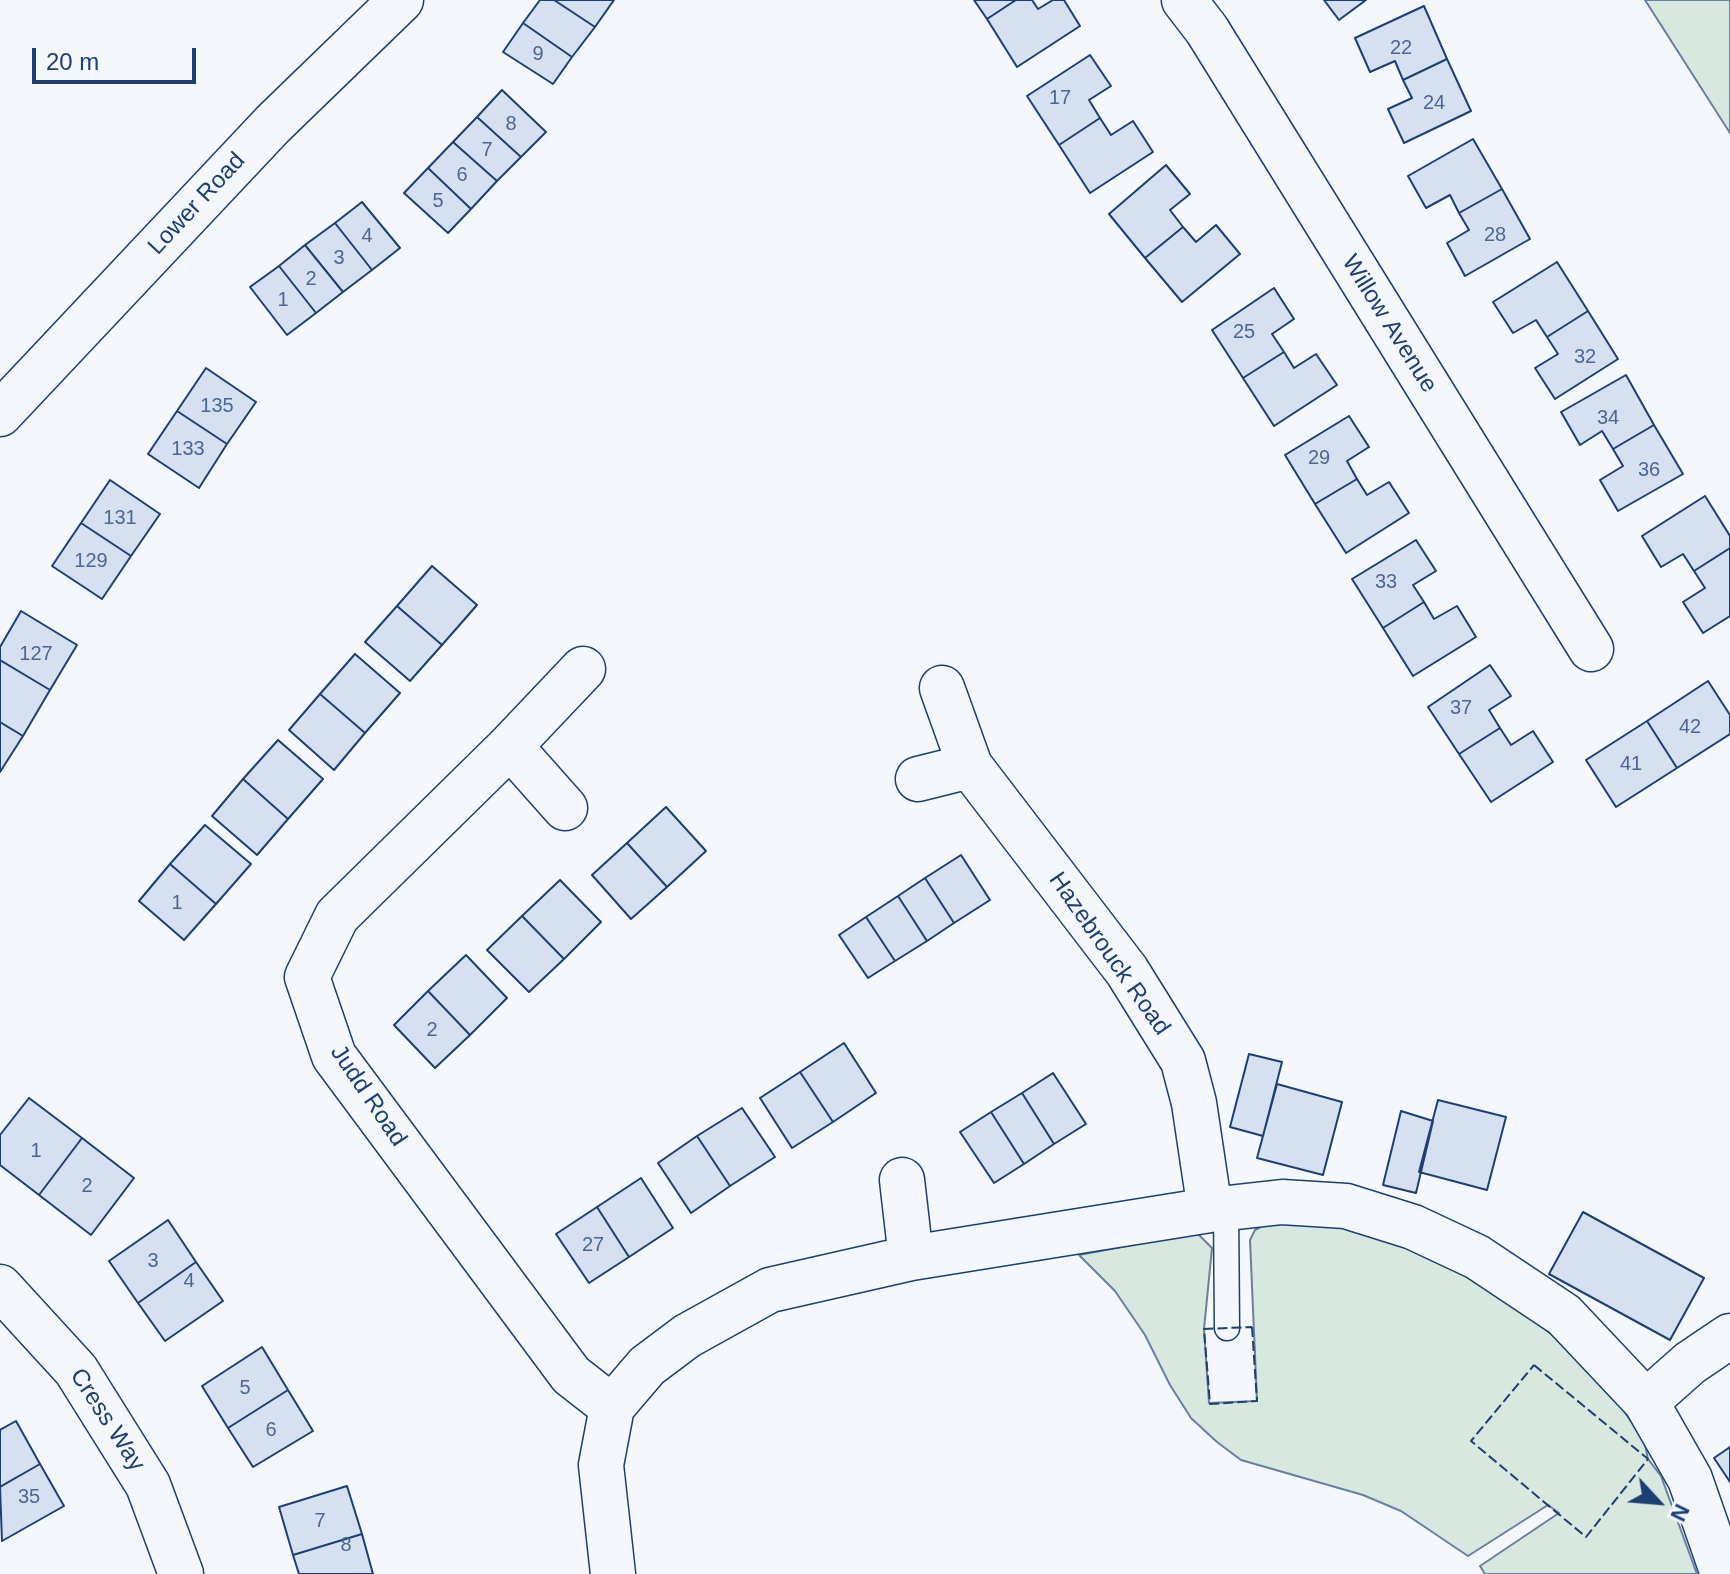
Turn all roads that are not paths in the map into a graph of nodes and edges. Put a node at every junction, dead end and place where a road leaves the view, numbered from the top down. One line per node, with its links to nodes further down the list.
1 (401, 0): 3 (street, Lower Road)
2 (1184, 0): 4 (street, Willow Avenue)
3 (0, 414)
4 (1591, 649)
5 (583, 669): 7 (street, Judd Road)
6 (942, 688): 8 (street, Hazebrouck Road)
7 (510, 746): 10 (street); 18 (street, Judd Road)
8 (970, 766): 9 (street); 12 (street, Hazebrouck Road)
9 (918, 779)
10 (565, 808)
11 (902, 1180): 13 (street)
12 (1218, 1209): 13 (street); 15 (lane); 17 (street)
13 (911, 1258): 18 (street)
14 (0, 1287): 19 (street, Cress Way)
15 (1227, 1328)
16 (1730, 1336): 17 (street)
17 (1646, 1402): 21 (street)
18 (612, 1407): 20 (street)
19 (181, 1574)
20 (613, 1574)
21 (1723, 1574)

